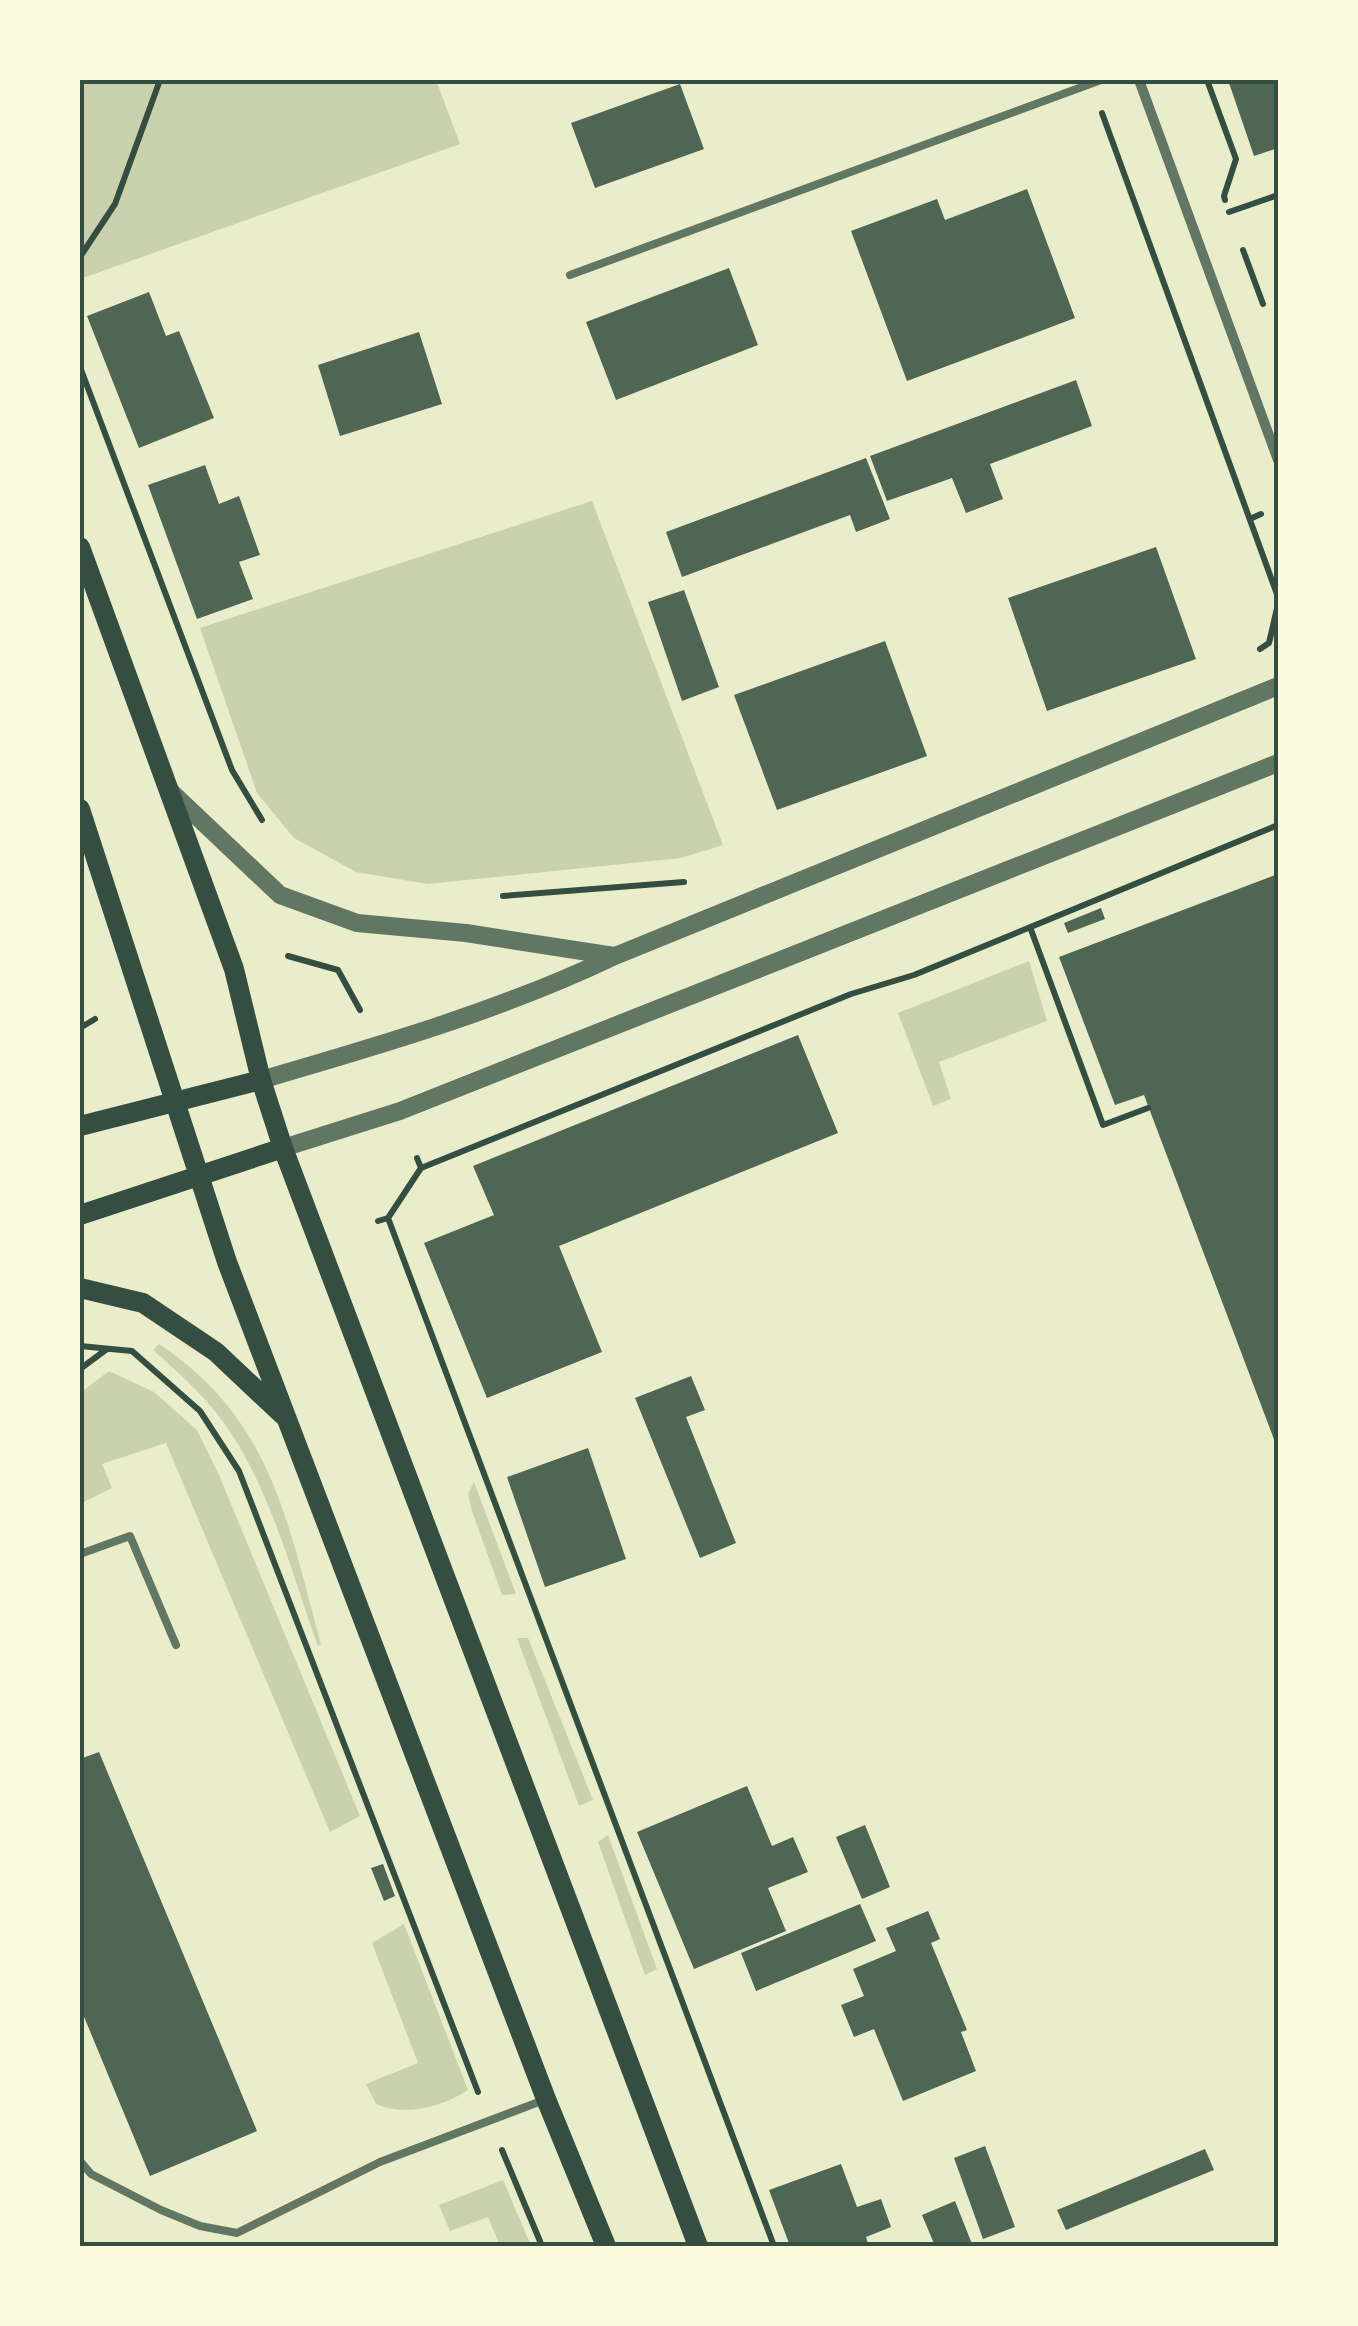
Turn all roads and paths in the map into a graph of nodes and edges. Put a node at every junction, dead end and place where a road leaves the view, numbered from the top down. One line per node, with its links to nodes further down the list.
1 (160, 80): 10 (path)
2 (1101, 80): 5 (lane)
3 (1139, 80): 14 (street)
4 (1207, 80): 7 (path)
5 (1091, 84): 11 (lane); 16 (path)
6 (1278, 195): 7 (path)
7 (1229, 212): 8 (path)
8 (1235, 227)
9 (1241, 243): 12 (path)
10 (80, 257)
11 (570, 275)
12 (1268, 319)
13 (80, 368): 25 (path)
14 (1278, 460)
15 (1261, 514): 16 (path)
16 (1252, 518): 18 (path)
17 (80, 547): 22 (main road)
18 (1278, 601): 19 (path)
19 (1256, 652)
20 (1278, 686): 30 (street)
21 (1278, 762): 38 (street)
22 (168, 788): 30 (street); 34 (main road)
23 (80, 809): 35 (main road)
24 (1278, 824): 28 (path)
25 (267, 829)
26 (699, 877): 27 (path)
27 (483, 898)
28 (1030, 927): 36 (path); 40 (path)
29 (288, 956): 31 (path)
30 (614, 956): 34 (street)
31 (360, 1010)
32 (95, 1019): 33 (path)
33 (80, 1028)
34 (261, 1080): 35 (main road); 38 (main road)
35 (175, 1104): 37 (main road); 41 (main road)
36 (1148, 1108)
37 (80, 1126)
38 (282, 1148): 41 (main road); 57 (main road)
39 (417, 1158): 40 (path)
40 (421, 1168): 43 (path)
41 (199, 1177): 42 (main road); 49 (main road)
42 (80, 1216)
43 (388, 1218): 44 (path); 58 (path)
44 (378, 1221)
45 (80, 1288): 49 (main road)
46 (80, 1346): 47 (path)
47 (108, 1348): 48 (path); 53 (path)
48 (80, 1369)
49 (289, 1421): 52 (main road)
50 (80, 1554): 51 (lane)
51 (176, 1645)
52 (546, 2099): 53 (lane); 56 (main road)
53 (488, 2119): 54 (lane); 55 (path)
54 (80, 2161)
55 (542, 2246)
56 (606, 2246)
57 (698, 2246)
58 (774, 2246)

